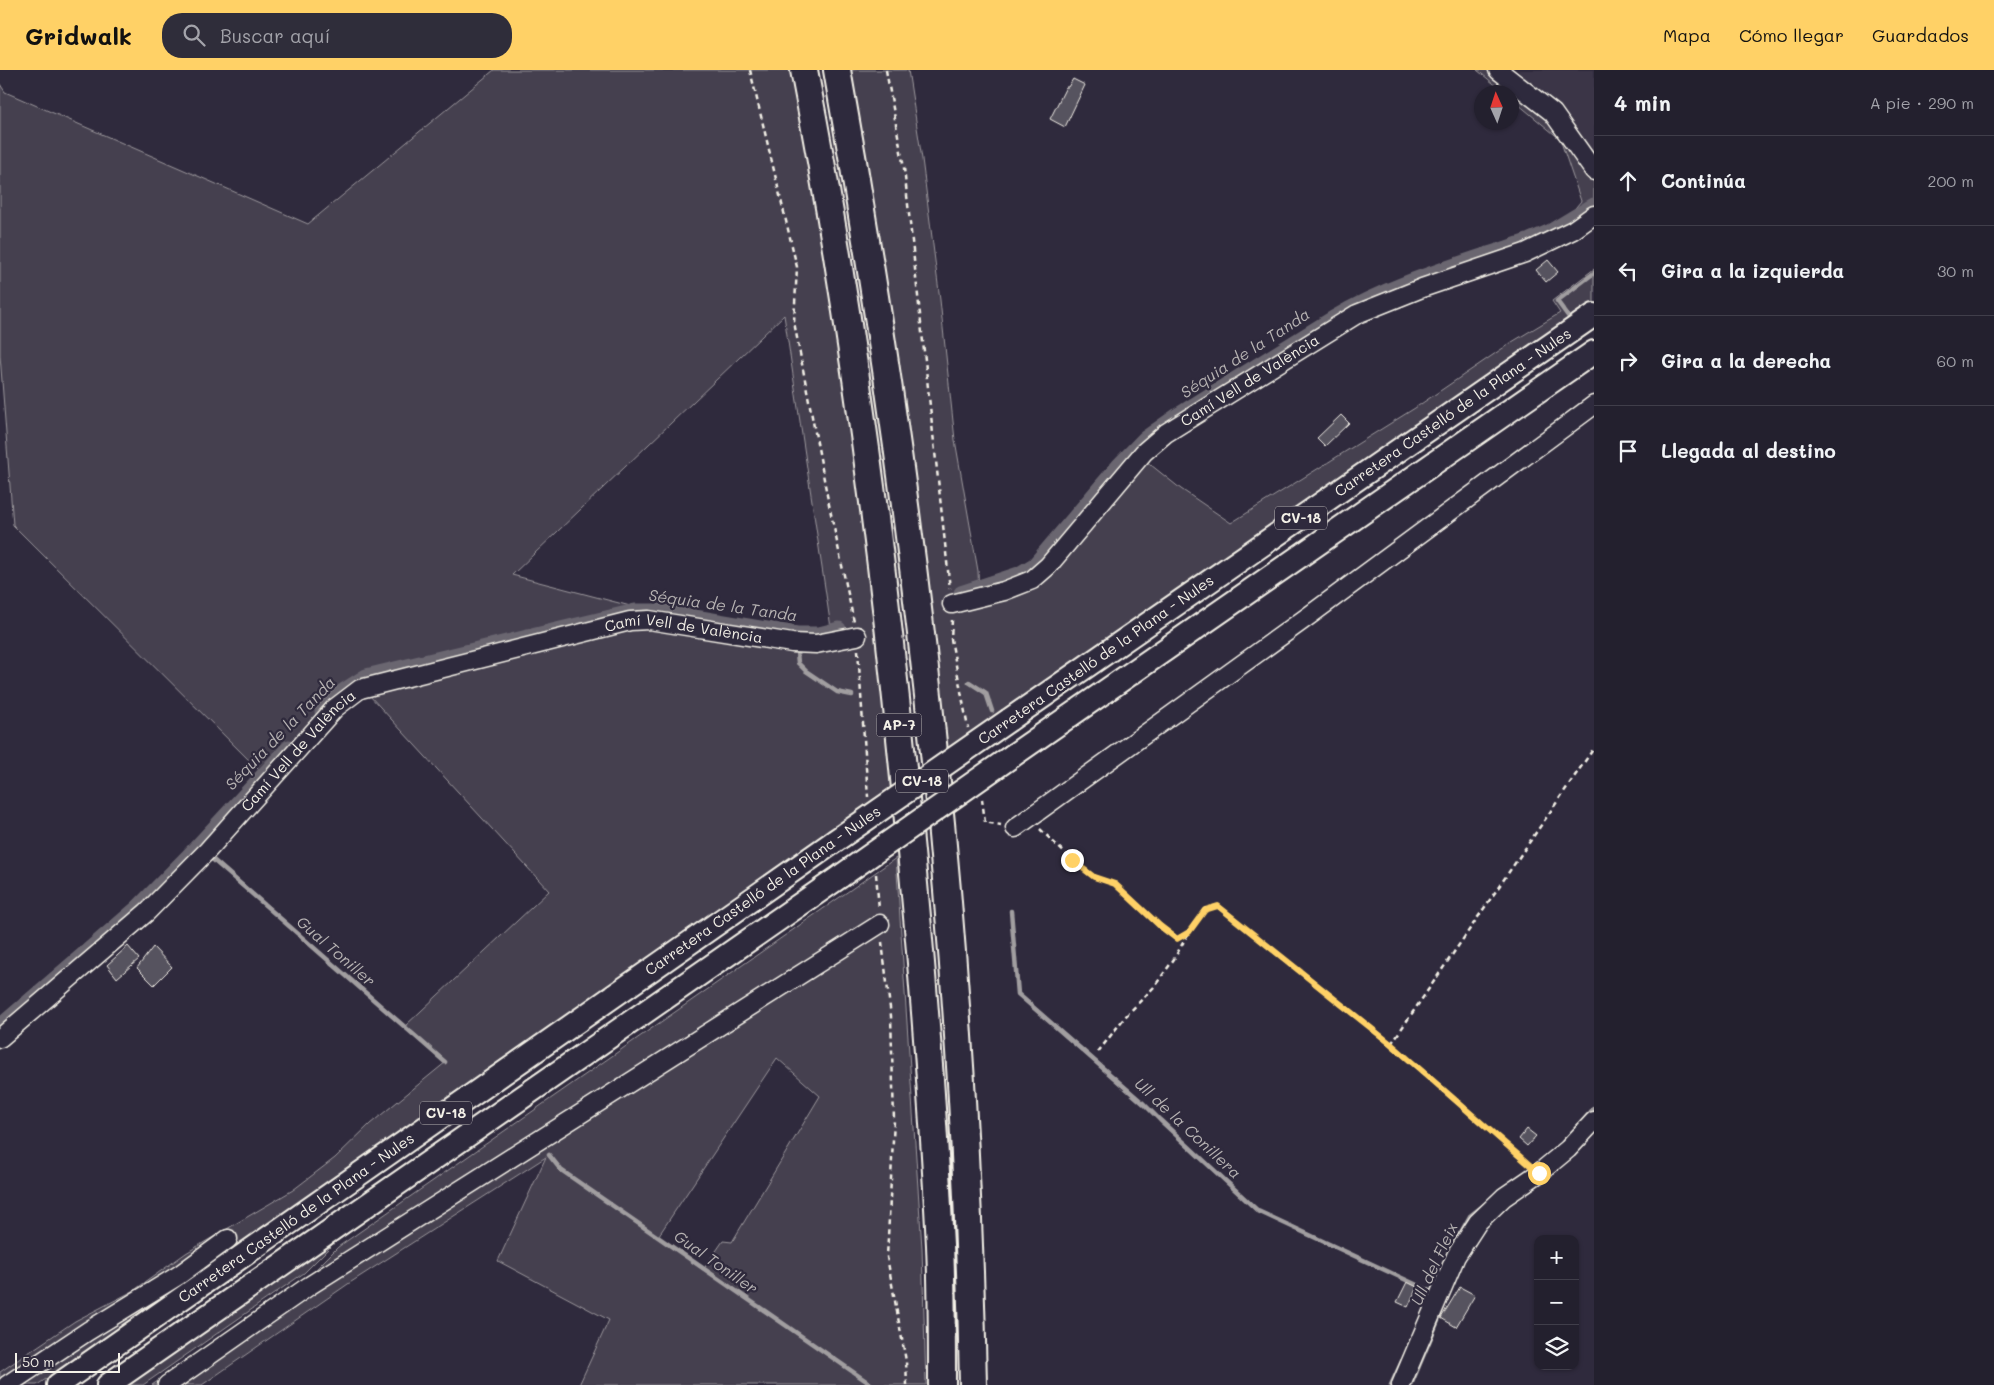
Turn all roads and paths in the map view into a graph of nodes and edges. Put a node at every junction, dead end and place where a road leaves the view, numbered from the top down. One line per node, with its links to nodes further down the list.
1 (750, 70): 12 (path)
2 (804, 70): 33 (highway, AP-7)
3 (837, 70): 25 (highway, AP-7)
4 (886, 70): 11 (path)
5 (1498, 70): 6 (street)
6 (1594, 171)
7 (1594, 215): 11 (street, Camí Vell de València)
8 (1594, 315): 26 (main road, Carretera Castelló de la Plana - Nules / CV-18, bridge)
9 (1594, 352): 30 (main road, Carretera Castelló de la Plana - Nules / CV-18, bridge)
10 (1594, 405): 15 (street)
11 (952, 604)
12 (857, 636): 14 (path); 19 (street, Camí Vell de València)
13 (1594, 748): 20 (path)
14 (869, 801)
15 (1021, 823): 18 (path)
16 (875, 867): 17 (path)
17 (880, 924): 31 (street); 32 (path)
18 (1189, 932): 20 (path); 21 (path)
19 (0, 1038)
20 (1391, 1044): 23 (path)
21 (1098, 1052)
22 (1594, 1121): 23 (street)
23 (1539, 1173): 36 (street)
24 (228, 1240): 27 (street)
25 (970, 1248): 34 (highway, AP-7); 35 (street)
26 (158, 1315): 28 (main road, CV-18); 29 (main road, Carretera Castelló de la Plana - Nules / CV-18)
27 (8, 1385)
28 (46, 1385)
29 (58, 1385)
30 (108, 1385)
31 (167, 1385)
32 (907, 1385)
33 (942, 1385)
34 (973, 1385)
35 (978, 1385)
36 (1402, 1385)

